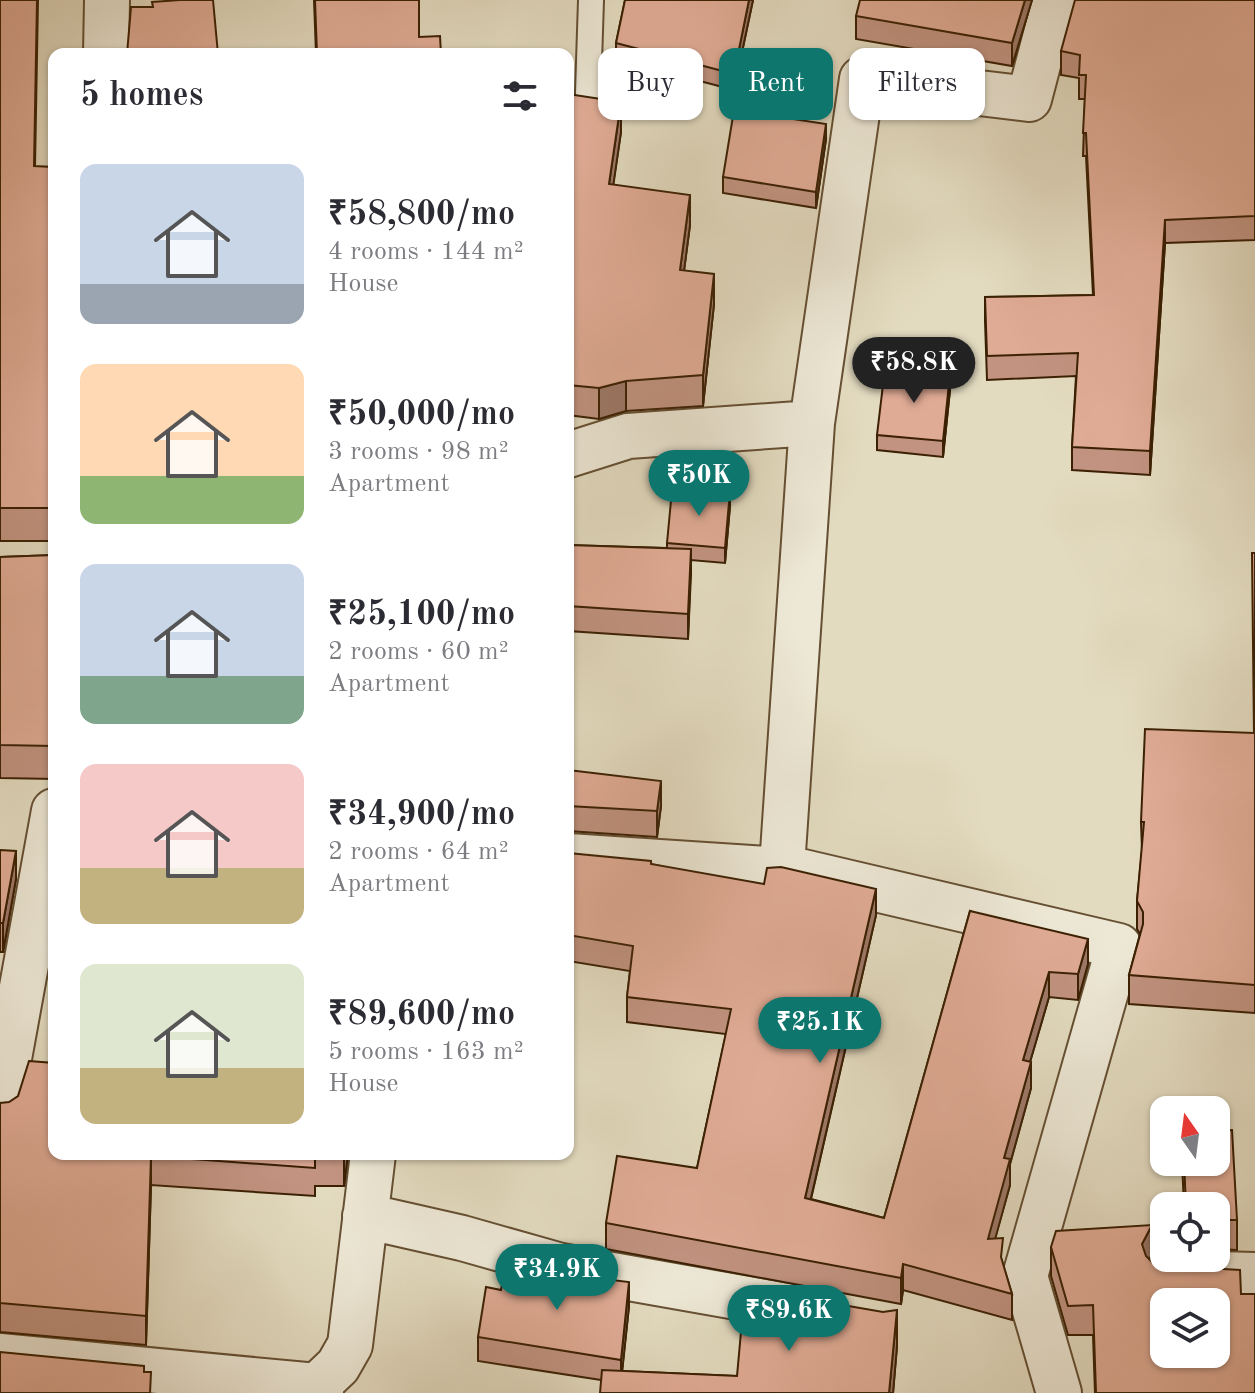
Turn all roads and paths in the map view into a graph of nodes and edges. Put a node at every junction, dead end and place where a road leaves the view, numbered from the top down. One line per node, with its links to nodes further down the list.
1 (107, 0): 4 (street)
2 (591, 0): 5 (lane)
3 (1055, 0): 6 (street)
4 (106, 48)
5 (588, 93)
6 (812, 423): 7 (street); 10 (street)
7 (574, 453)
8 (48, 844): 11 (street)
9 (574, 856): 10 (street)
10 (782, 867): 19 (street)
11 (0, 1108)
12 (372, 1160): 13 (street)
13 (365, 1216): 16 (street); 18 (street)
14 (1167, 1273): 15 (street)
15 (1255, 1275)
16 (841, 1316)
17 (0, 1356): 18 (street)
18 (319, 1390)
19 (1059, 1393)

